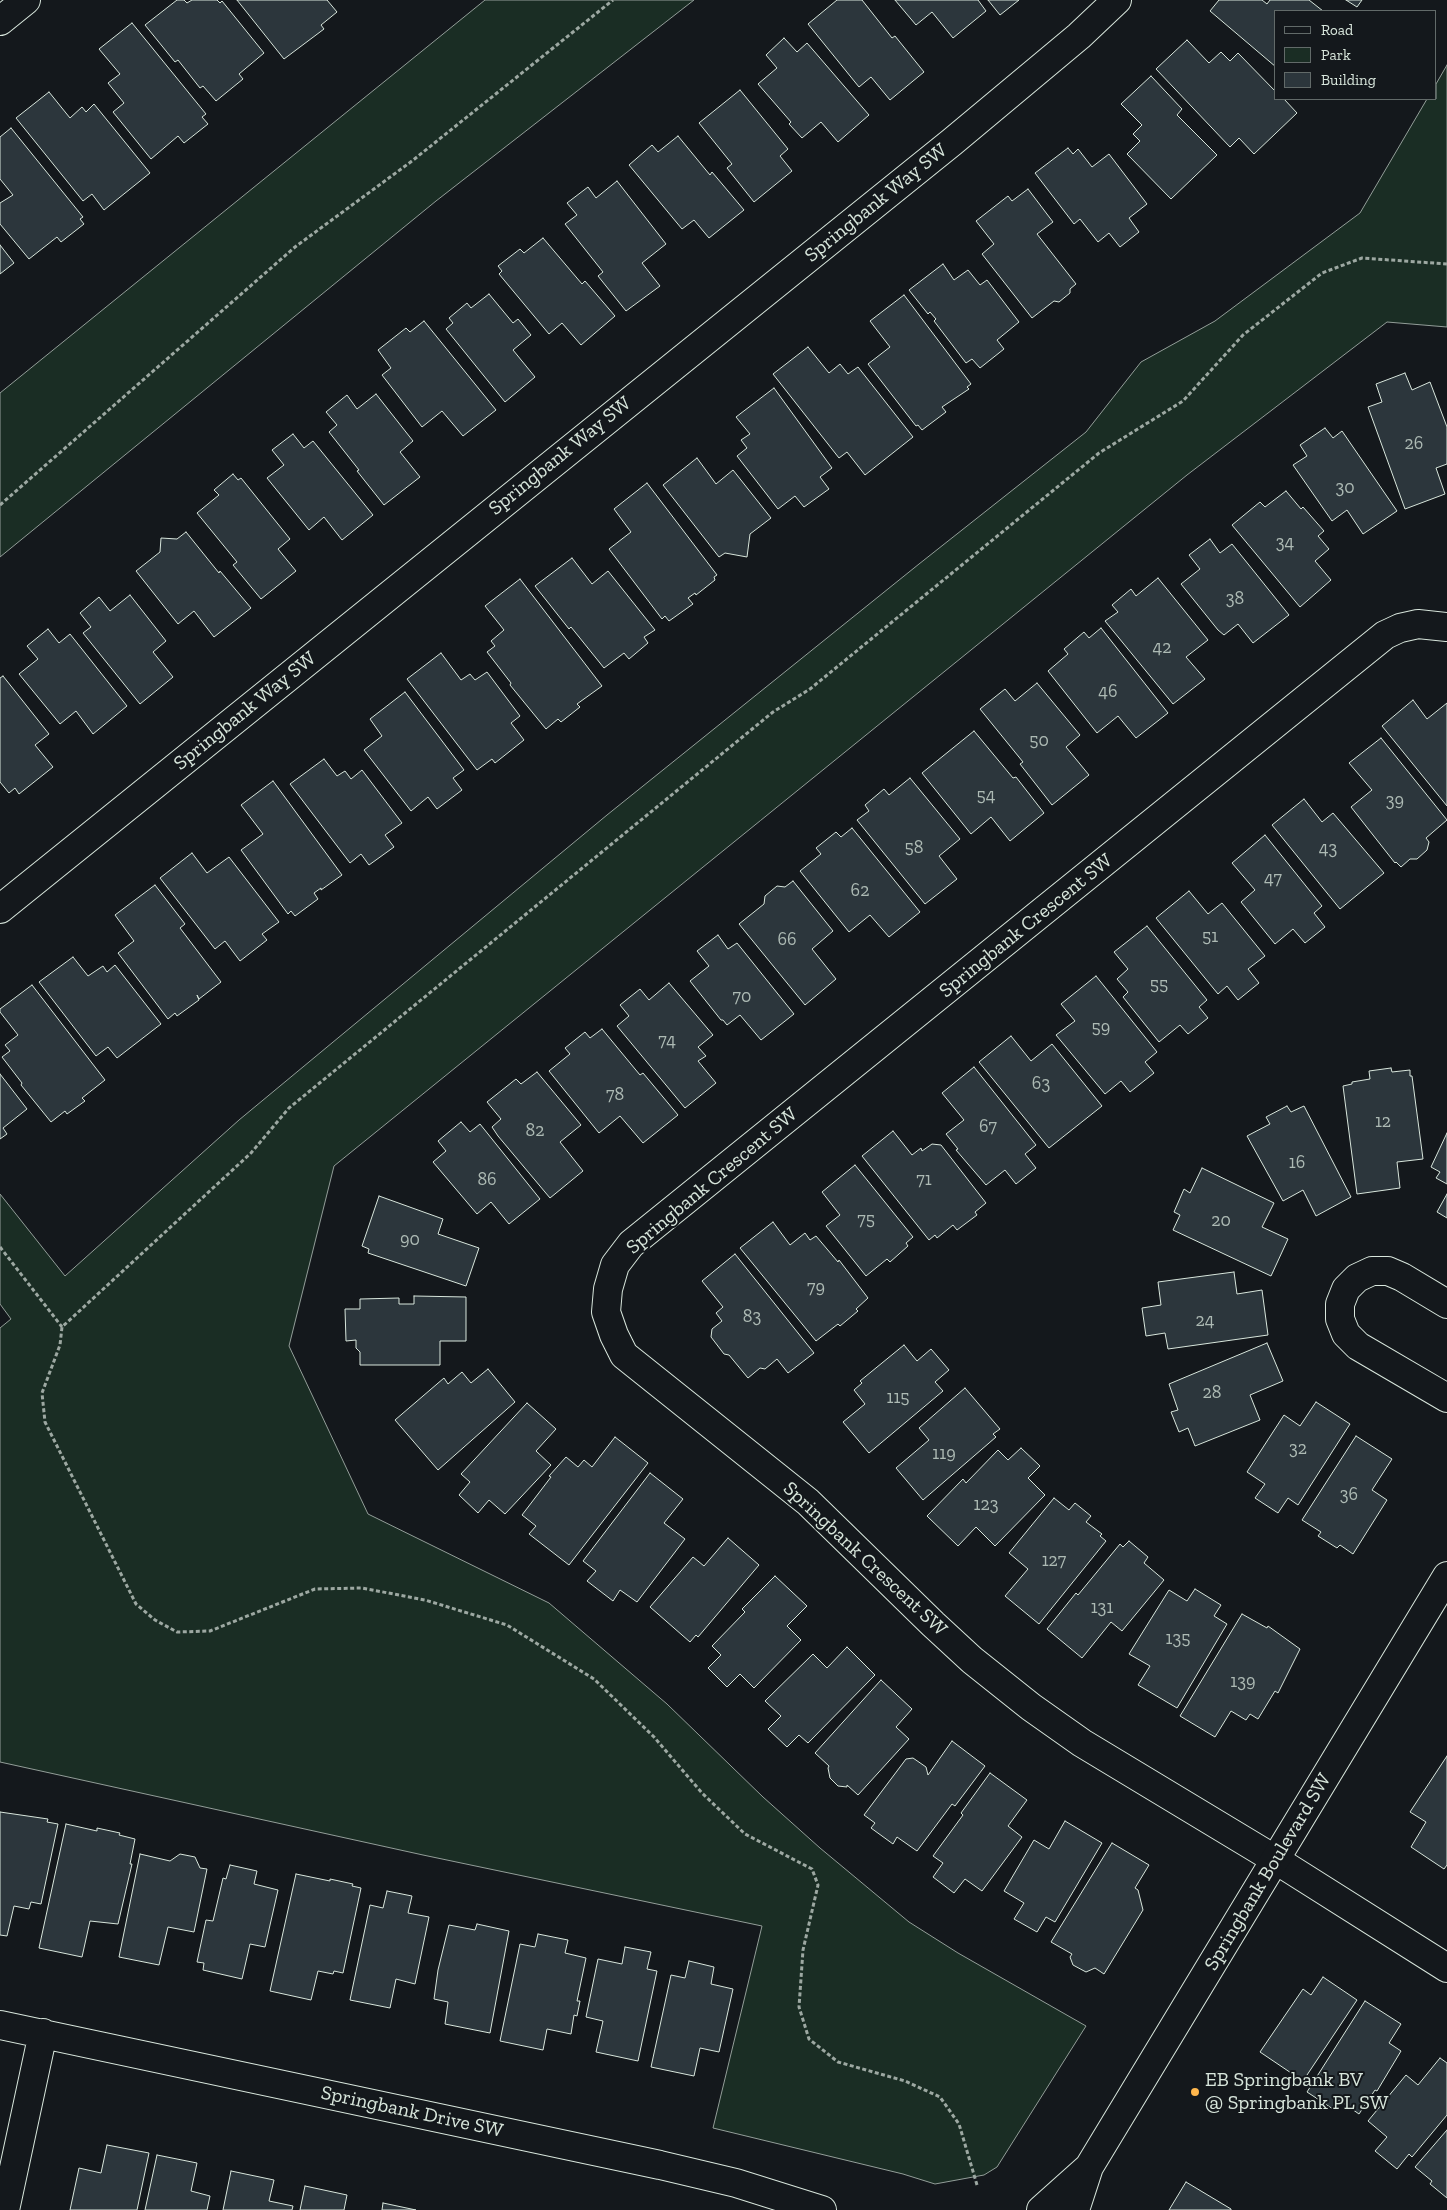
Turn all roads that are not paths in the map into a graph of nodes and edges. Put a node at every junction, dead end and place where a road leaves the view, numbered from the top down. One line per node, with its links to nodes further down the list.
1 (26, 0): 3 (street)
2 (1117, 0): 5 (street, Springbank Way SW)
3 (0, 21)
4 (1447, 627): 9 (street, Springbank Crescent SW)
5 (0, 909)
6 (1447, 1304): 7 (street)
7 (1447, 1398)
8 (1447, 1576): 9 (street, Springbank Boulevard SW)
9 (1276, 1860): 10 (street, Springbank Crescent SW); 13 (street, Springbank Boulevard SW)
10 (1447, 1968)
11 (0, 2025): 12 (street, Springbank Drive SW)
12 (44, 2033): 14 (street); 15 (street, Springbank Drive SW)
13 (1089, 2167): 16 (street, Springbank Boulevard SW); 17 (street, Springbank Boulevard SW)
14 (5, 2210)
15 (822, 2210)
16 (1041, 2210)
17 (1075, 2210)

